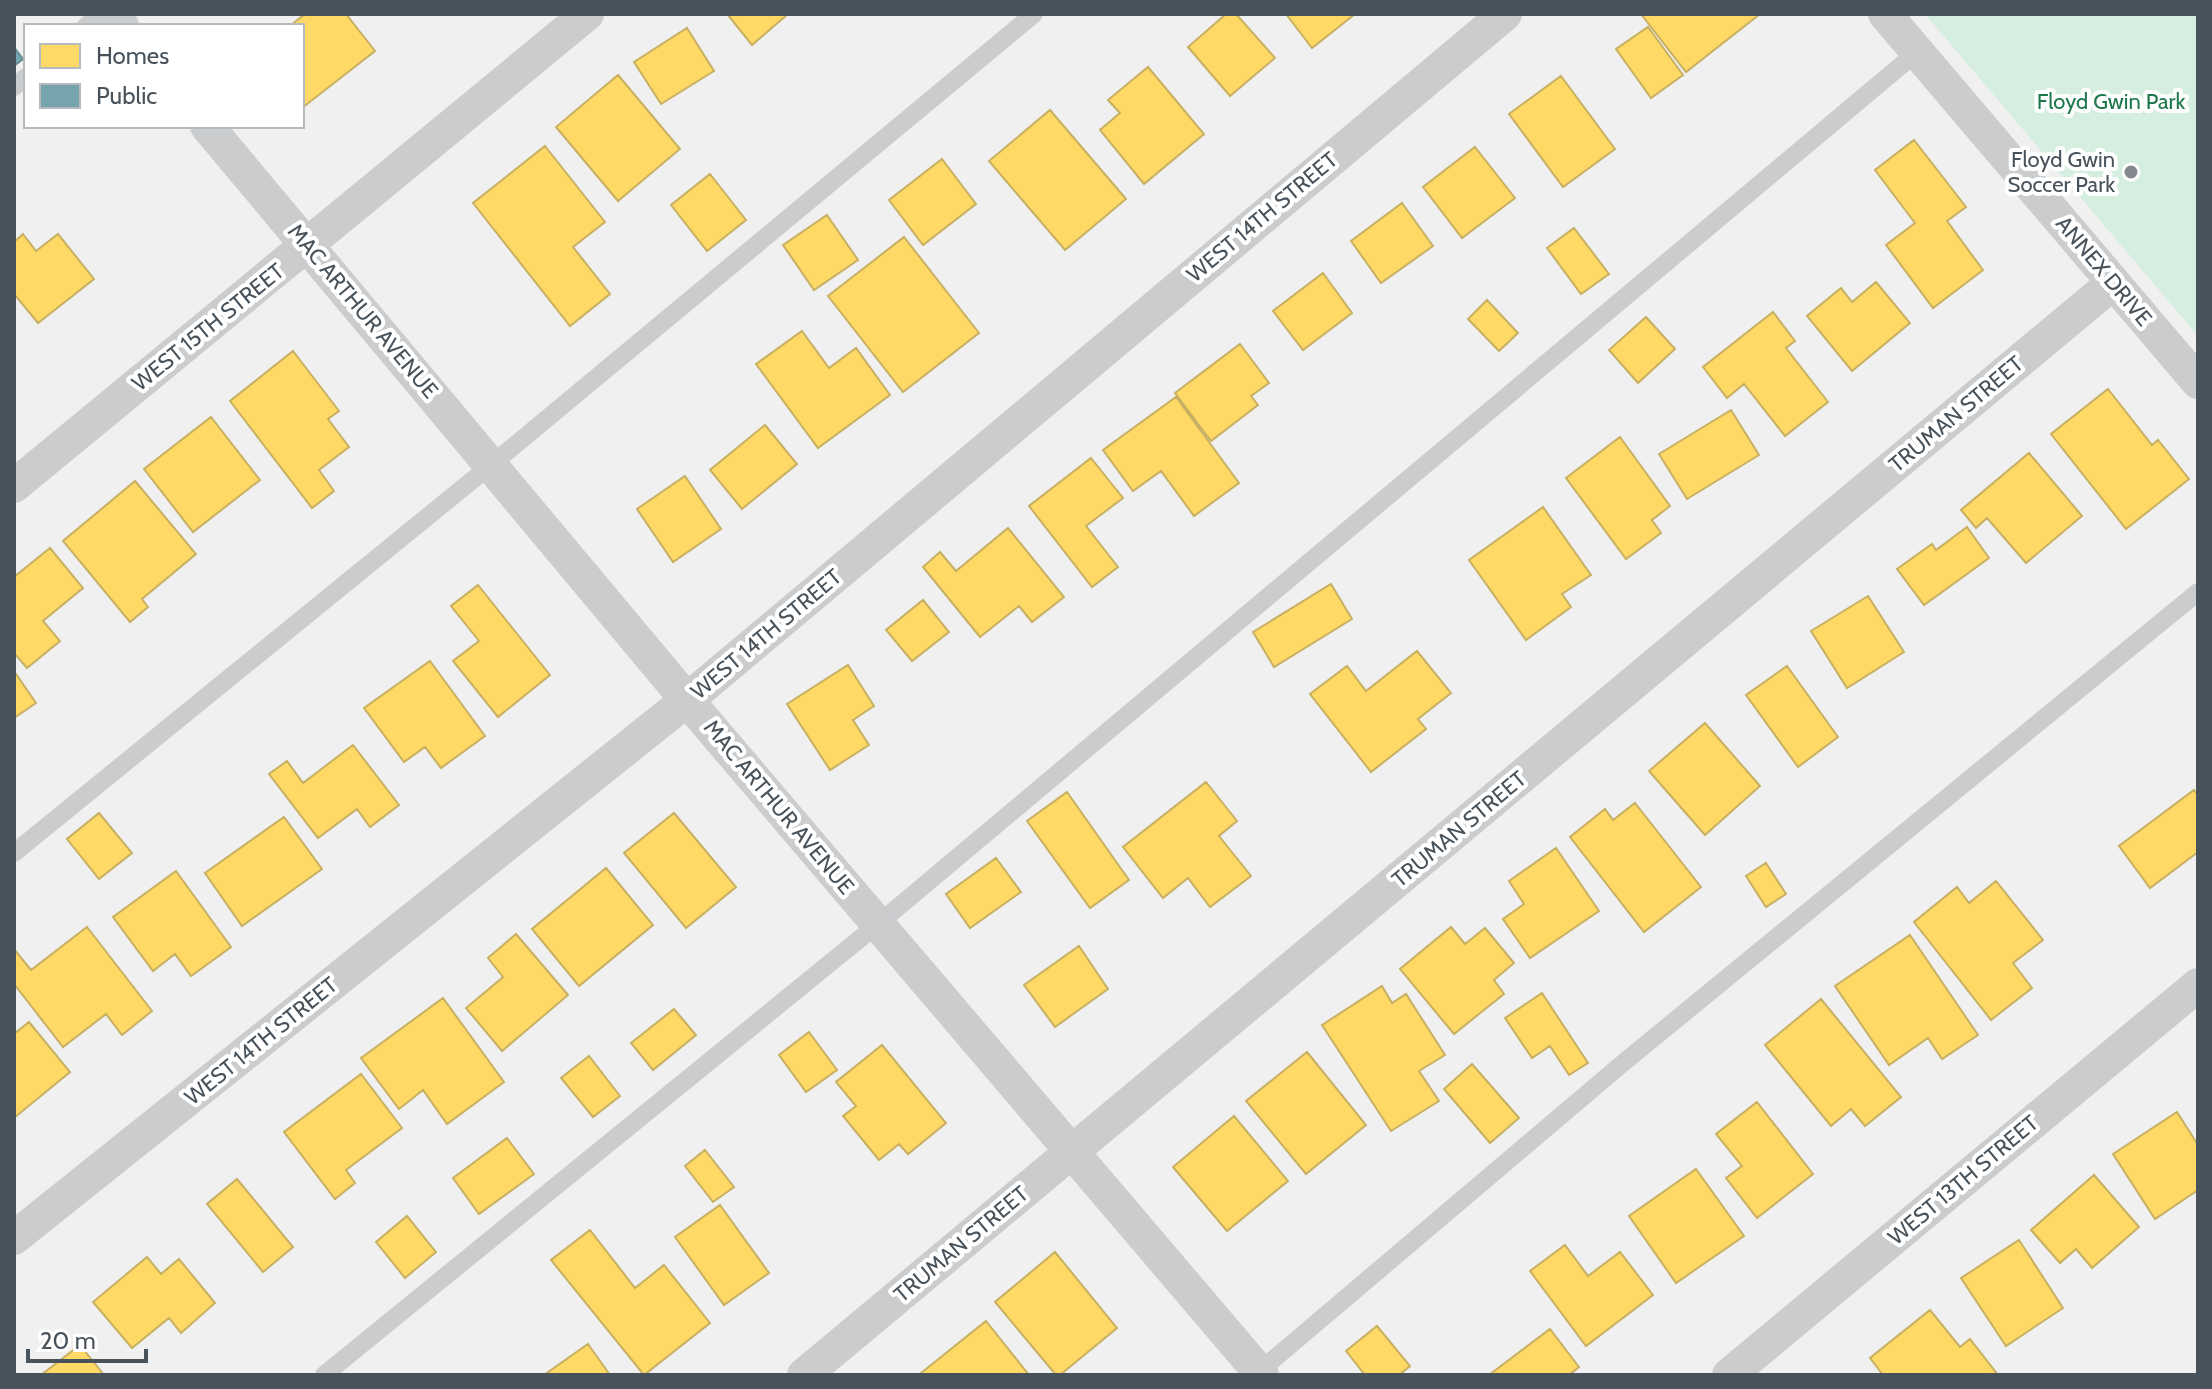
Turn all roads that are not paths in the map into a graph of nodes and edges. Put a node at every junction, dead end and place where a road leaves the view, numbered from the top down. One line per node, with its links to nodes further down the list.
1 (587, 14): 7 (street, WEST 15TH STREET)
2 (1034, 14): 10 (lane)
3 (1505, 14): 13 (street, WEST 14TH STREET)
4 (1885, 14): 5 (street, ANNEX DRIVE)
5 (1917, 52): 8 (street, ANNEX DRIVE); 15 (lane)
6 (209, 128): 7 (street, MAC ARTHUR AVENUE)
7 (308, 245): 10 (street, MAC ARTHUR AVENUE); 11 (street, WEST 15TH STREET)
8 (2113, 283): 9 (street, ANNEX DRIVE); 17 (street, TRUMAN STREET)
9 (2198, 382)
10 (491, 465): 13 (street, MAC ARTHUR AVENUE); 14 (lane)
11 (14, 486)
12 (2198, 592): 19 (lane)
13 (687, 700): 15 (street, MAC ARTHUR AVENUE); 18 (street, WEST 14TH STREET)
14 (14, 853)
15 (878, 924): 17 (street, MAC ARTHUR AVENUE); 20 (lane)
16 (2198, 985): 22 (street, WEST 13TH STREET)
17 (1072, 1152): 19 (street, MAC ARTHUR AVENUE); 21 (street, TRUMAN STREET)
18 (14, 1238)
19 (1259, 1374)
20 (324, 1375)
21 (804, 1375)
22 (1729, 1375)

